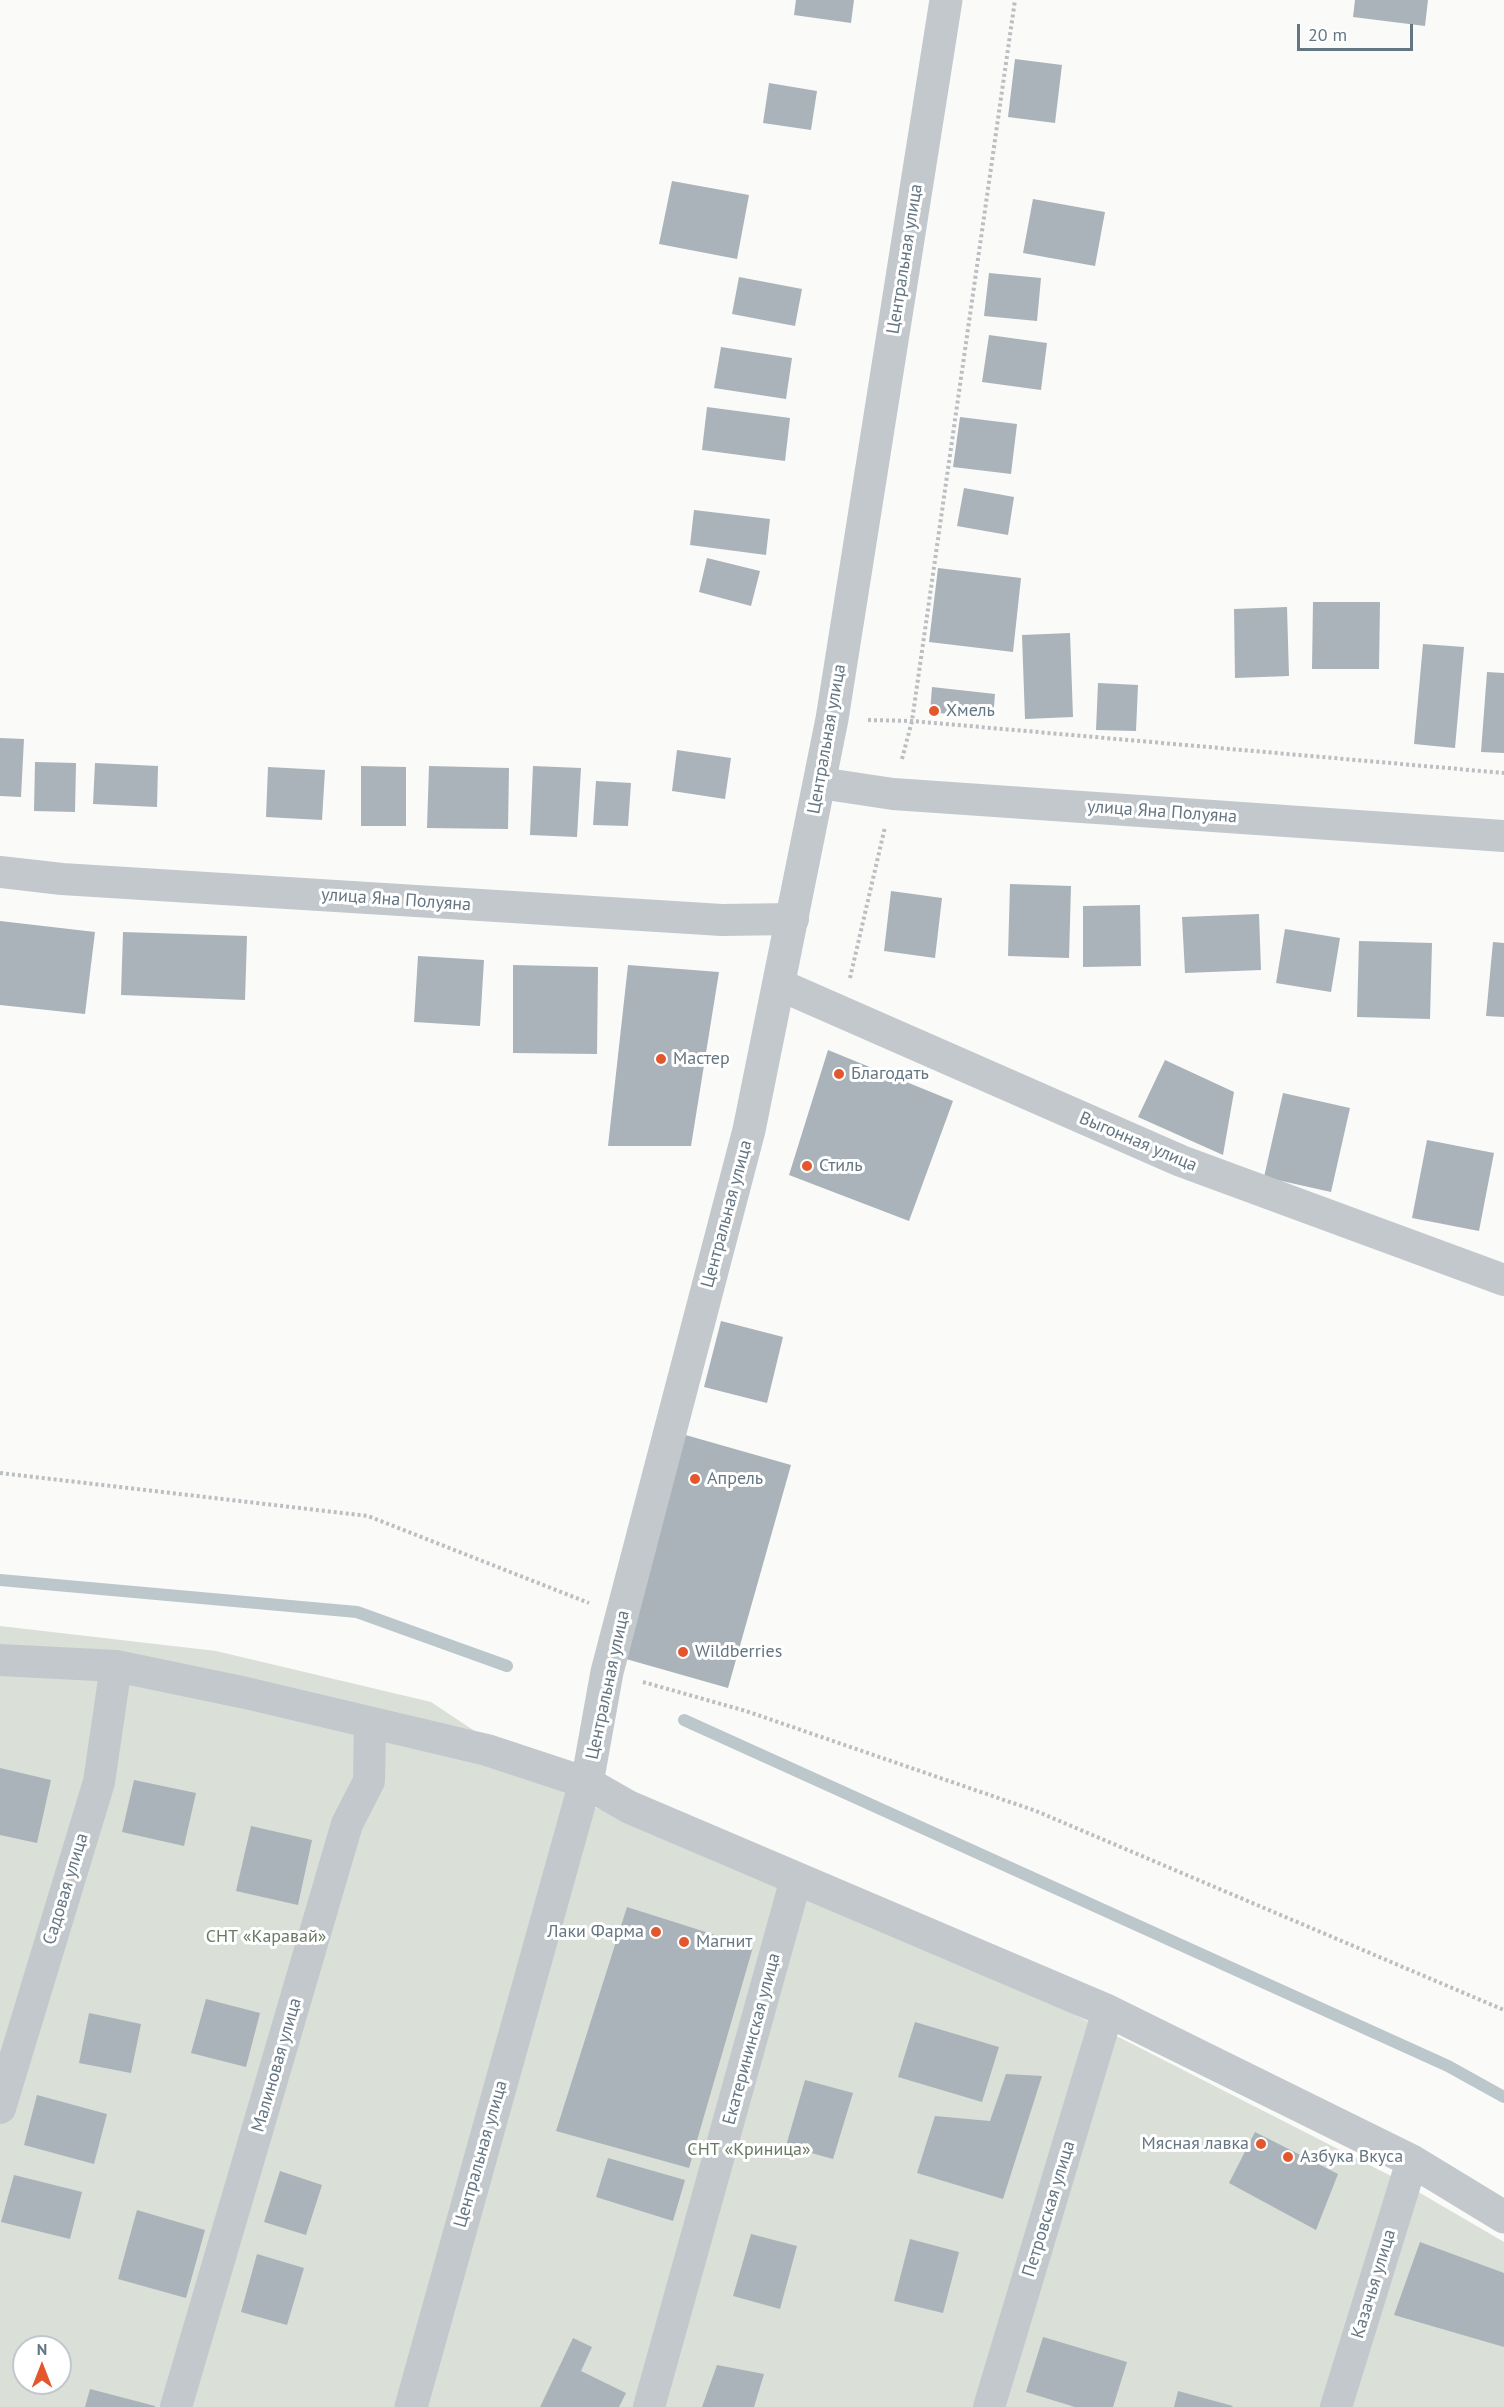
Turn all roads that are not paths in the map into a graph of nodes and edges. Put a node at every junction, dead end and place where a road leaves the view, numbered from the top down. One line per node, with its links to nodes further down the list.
1 (946, 0): 2 (street, Центральная улица)
2 (820, 783): 3 (street, улица Яна Полуяна); 5 (street, Центральная улица)
3 (1504, 836)
4 (0, 872): 5 (street, улица Яна Полуяна)
5 (793, 919): 6 (street, Центральная улица)
6 (780, 985): 7 (street, Выгонная улица); 11 (street, Центральная улица)
7 (1504, 1280)
8 (0, 1660): 9 (street)
9 (116, 1666): 10 (street); 14 (street, Садовая улица)
10 (370, 1724): 11 (street); 17 (street, Малиновая улица)
11 (587, 1783): 12 (street); 18 (street, Центральная улица)
12 (796, 1879): 13 (street); 19 (street, Екатерининская улица)
13 (1108, 2012): 15 (street); 20 (street, Петровская улица)
14 (0, 2108)
15 (1412, 2161): 16 (street); 21 (street, Казачья улица)
16 (1504, 2217)
17 (176, 2407)
18 (411, 2407)
19 (649, 2407)
20 (989, 2407)
21 (1336, 2407)

